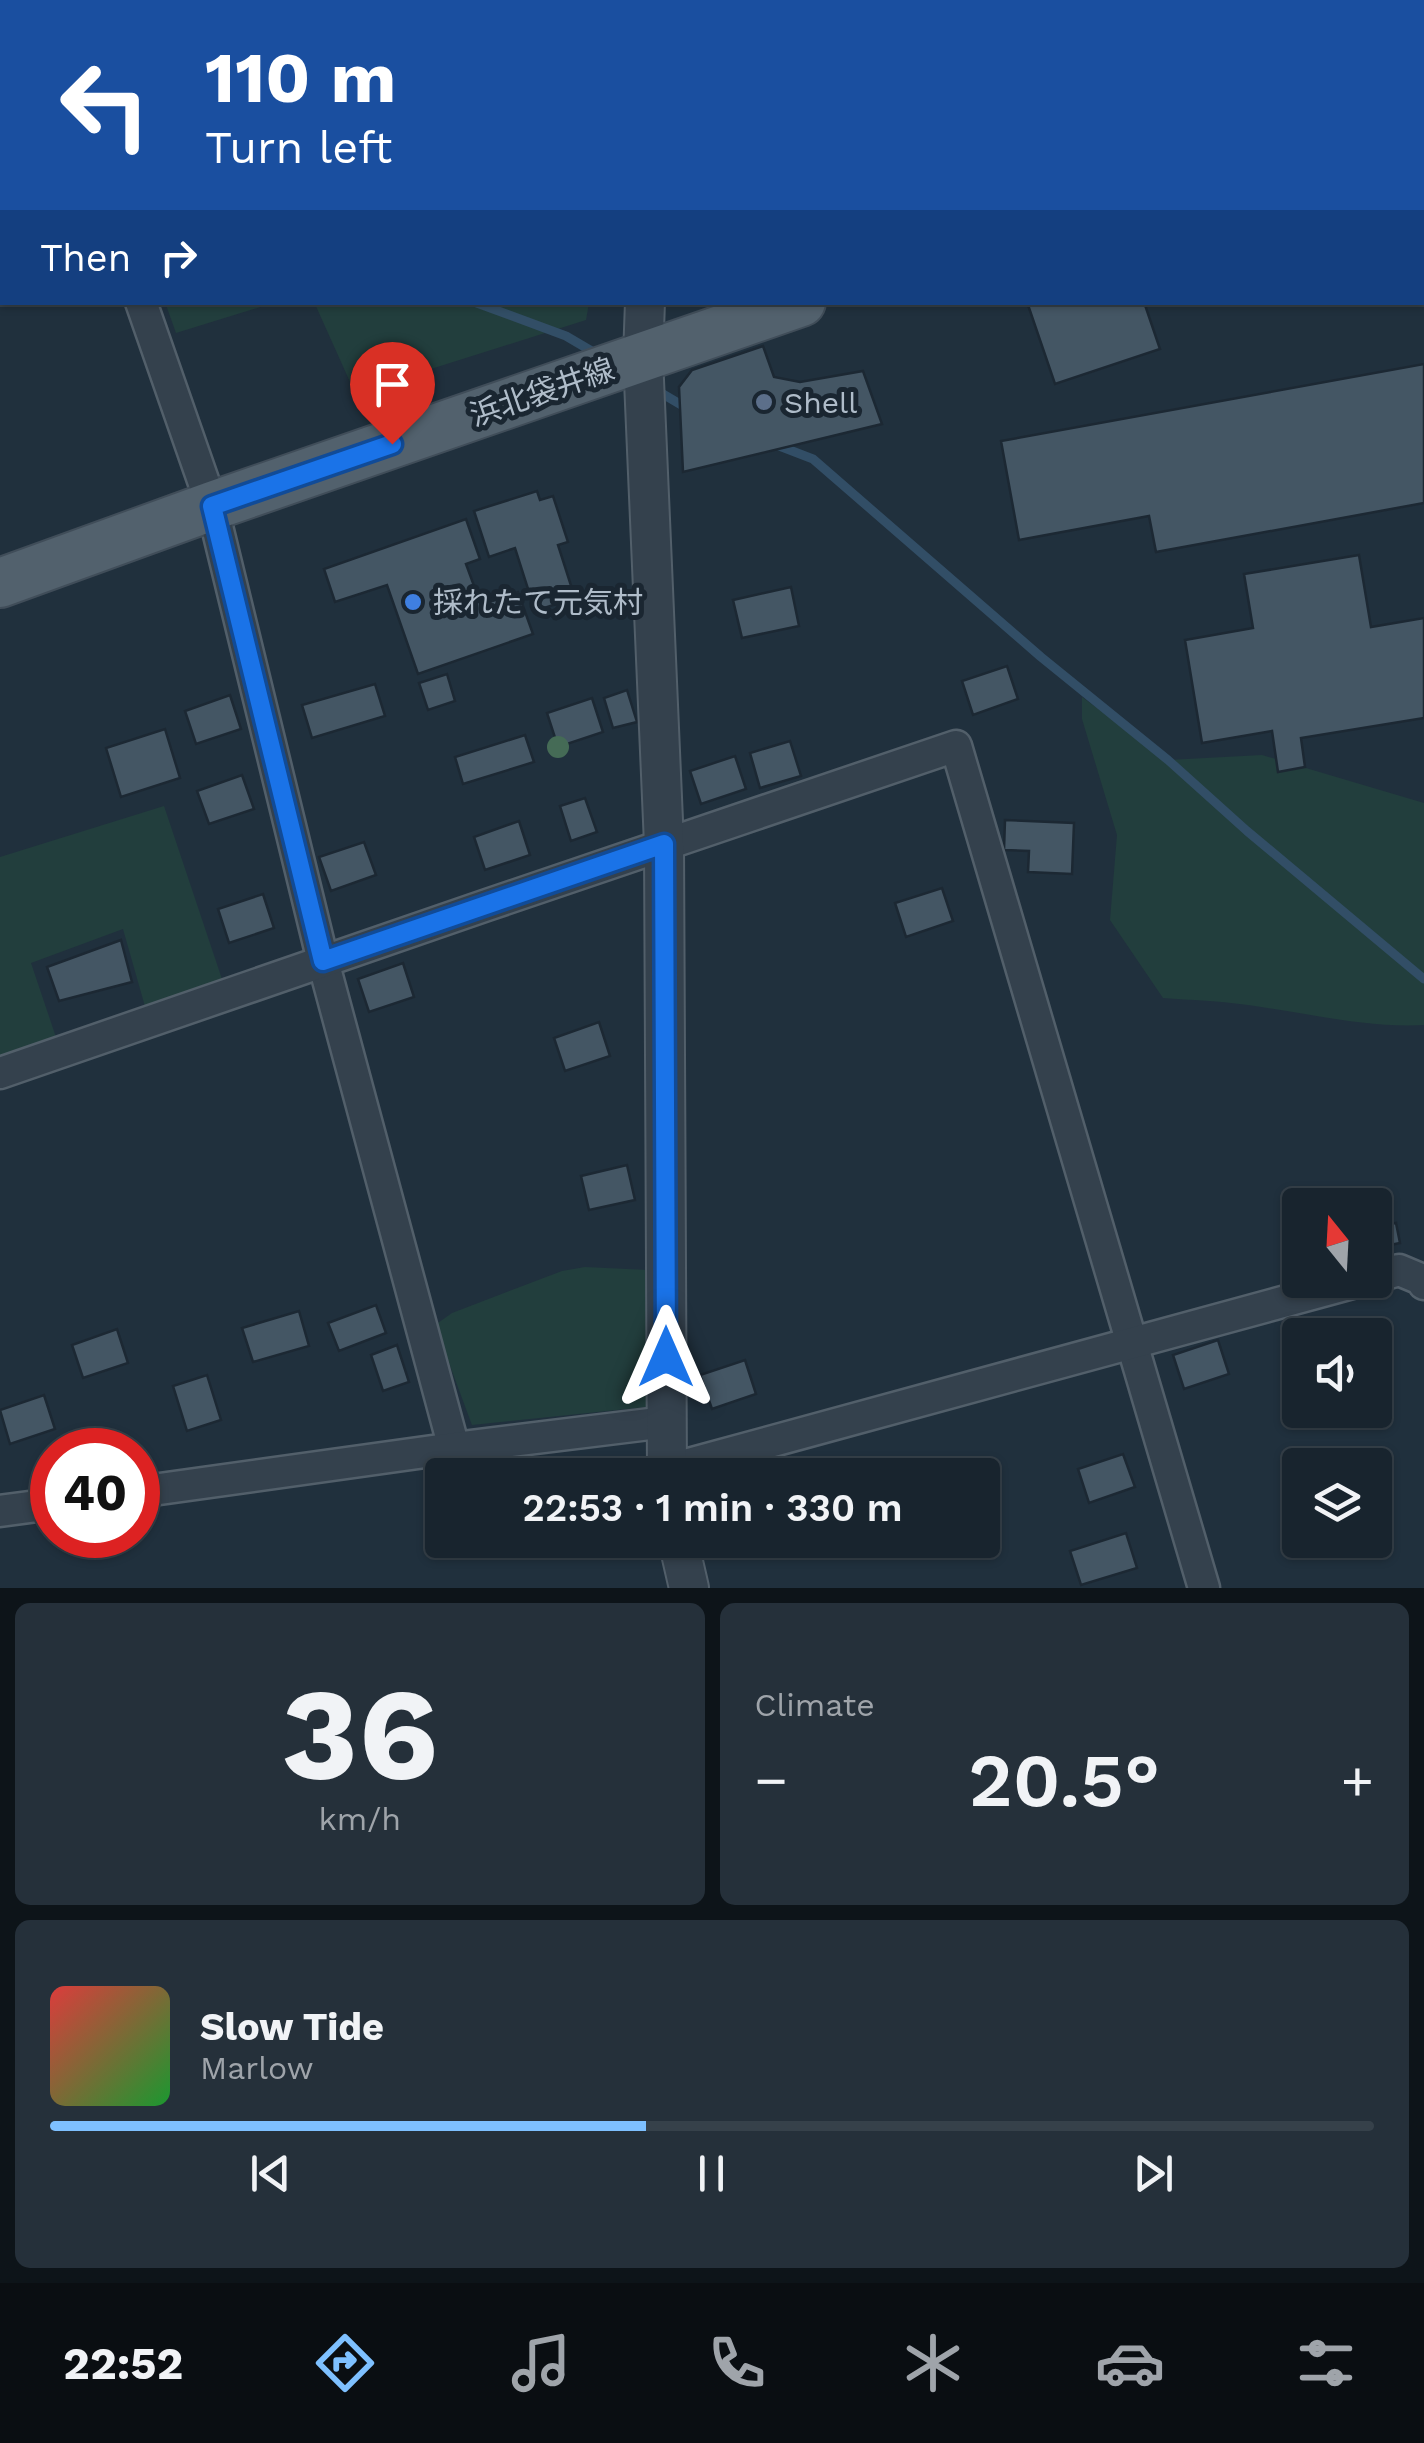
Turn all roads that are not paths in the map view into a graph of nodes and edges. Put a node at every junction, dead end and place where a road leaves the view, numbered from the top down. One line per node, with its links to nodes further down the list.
1 (141, 305): 5 (street)
2 (645, 305): 4 (street)
3 (792, 305): 4 (main road, 浜北袋井線)
4 (643, 357): 5 (main road, 浜北袋井線); 7 (street)
5 (212, 506): 6 (main road, 浜北袋井線); 8 (street)
6 (0, 583)
7 (664, 844): 8 (street); 13 (street); 14 (street)
8 (323, 961): 9 (street); 15 (street)
9 (0, 1074)
10 (1392, 1272): 11 (street)
11 (1424, 1284)
12 (1297, 1298): 13 (street)
13 (1132, 1343): 17 (street); 23 (street)
14 (666, 1422): 15 (street); 16 (street)
15 (454, 1448): 18 (street)
16 (667, 1458)
17 (717, 1458)
18 (160, 1489)
19 (30, 1507): 20 (street)
20 (0, 1511)
21 (682, 1558): 22 (street)
22 (689, 1588)
23 (1204, 1588)

